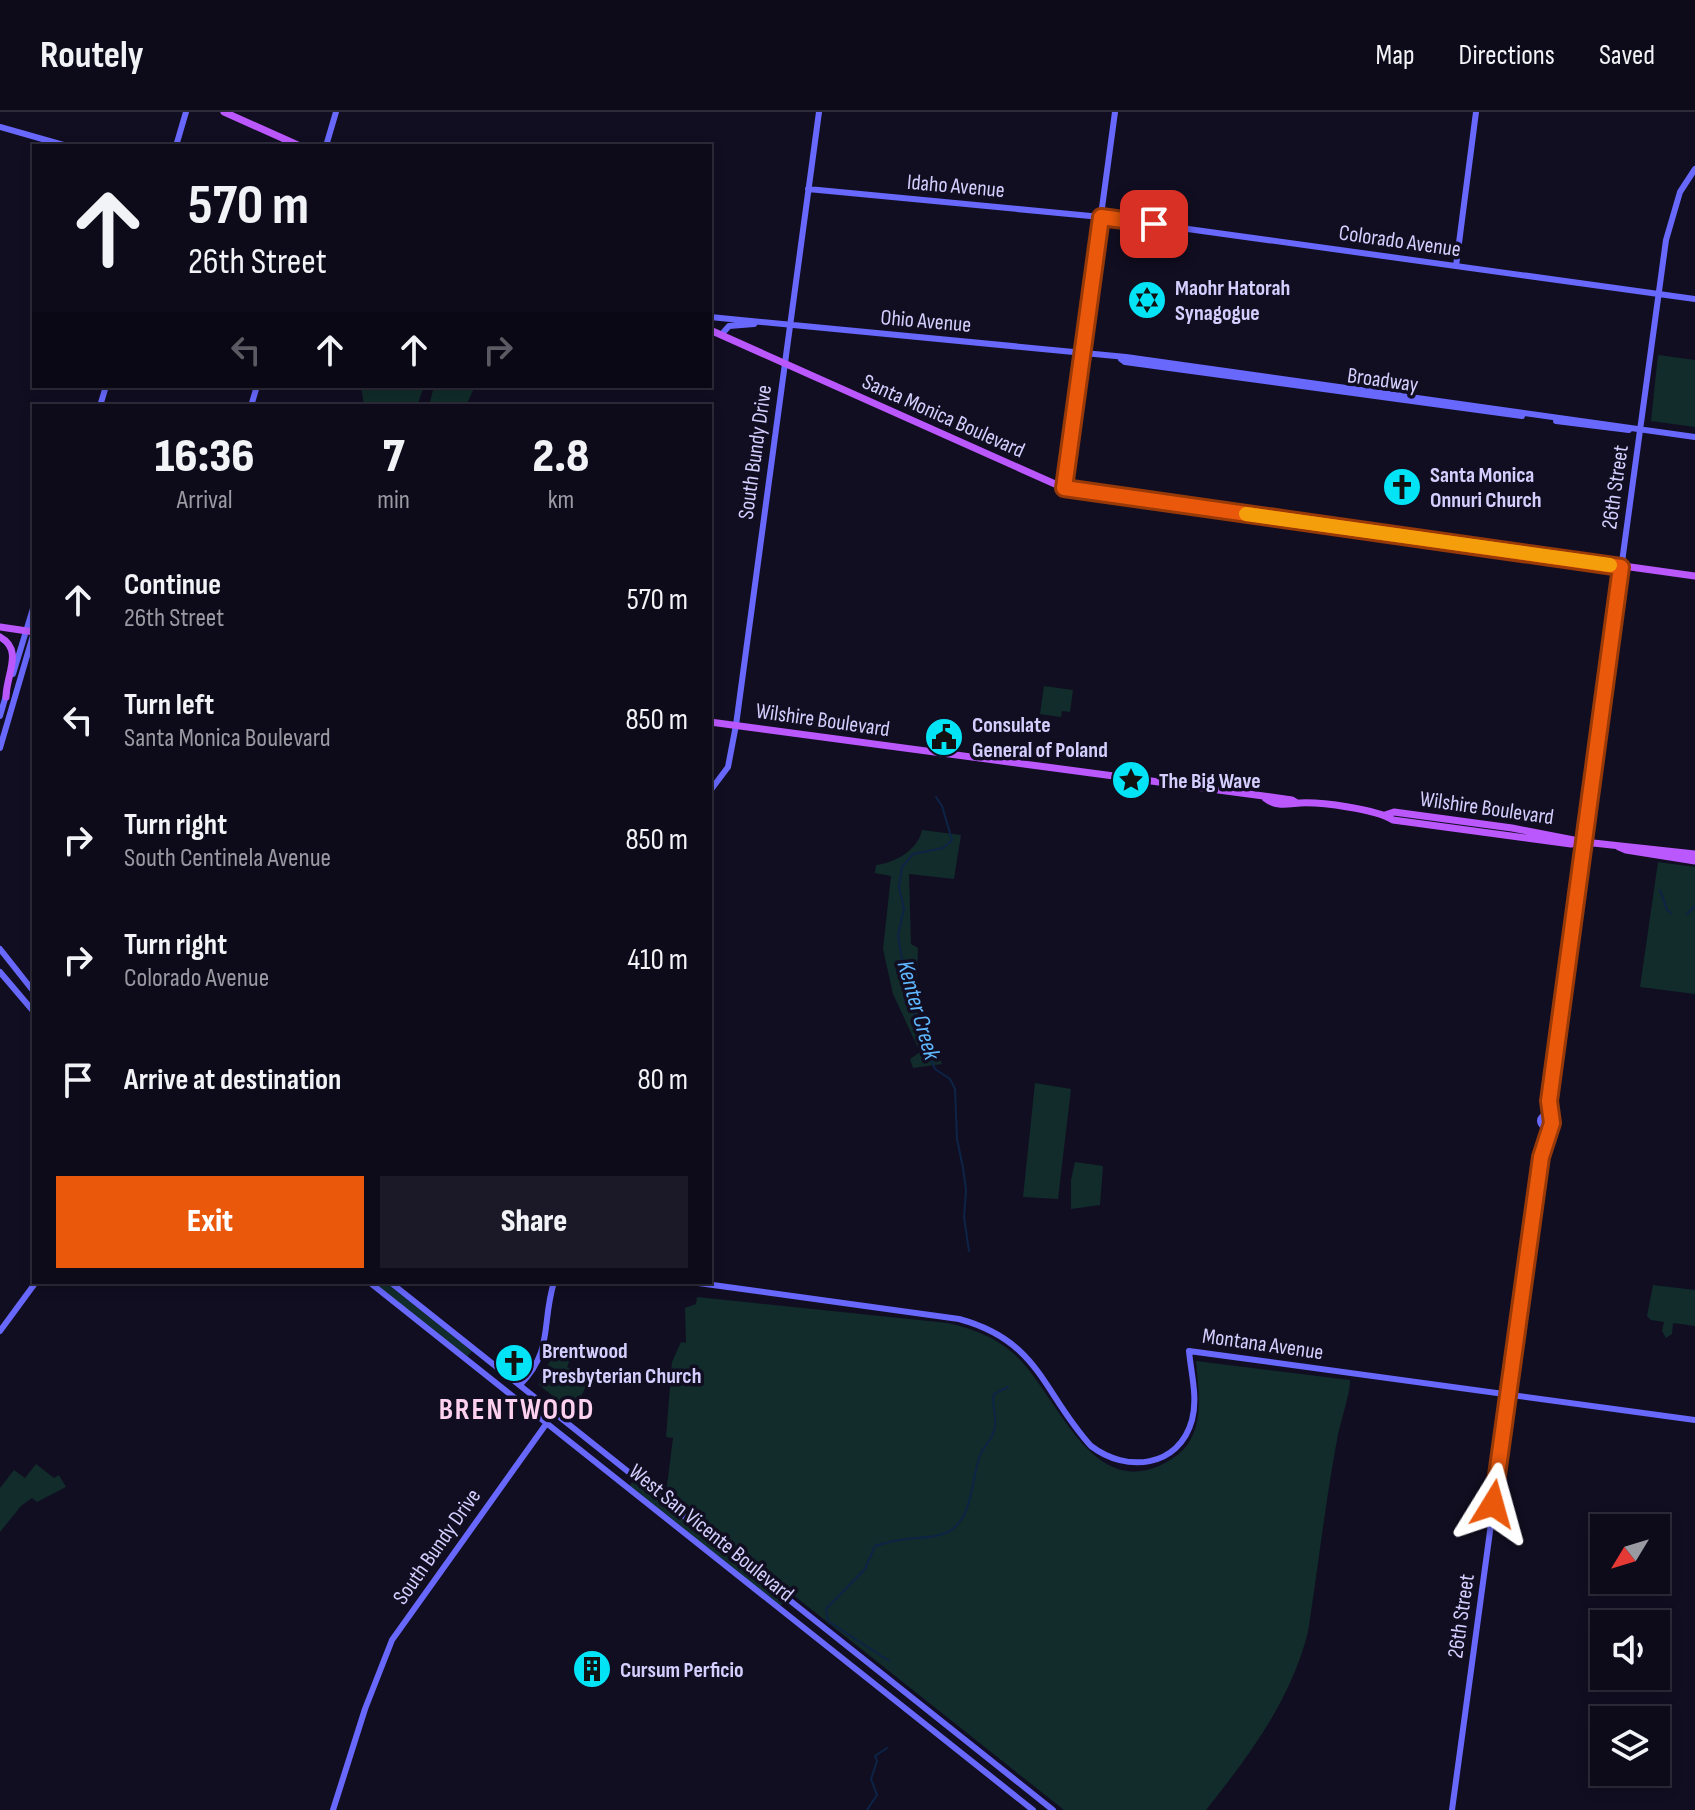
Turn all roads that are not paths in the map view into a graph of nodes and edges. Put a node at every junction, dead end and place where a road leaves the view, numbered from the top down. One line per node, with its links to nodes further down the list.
1 (186, 112): 9 (street)
2 (224, 112): 10 (main road)
3 (336, 112): 11 (street)
4 (819, 112): 13 (street, South Bundy Drive)
5 (1115, 112): 14 (street)
6 (1476, 112): 15 (street)
7 (0, 127): 8 (street)
8 (60, 144)
9 (177, 144)
10 (296, 144)
11 (327, 144)
12 (1695, 169): 16 (street, 26th Street)
13 (808, 189): 14 (street, Idaho Avenue); 20 (street, South Bundy Drive)
14 (1101, 217): 15 (street, Colorado Avenue); 23 (street)
15 (1456, 266): 16 (street, Colorado Avenue)
16 (1659, 294): 17 (street, Colorado Avenue); 25 (street, 26th Street)
17 (1695, 299)
18 (712, 317): 19 (street, Ohio Avenue)
19 (768, 323): 20 (street, Ohio Avenue); 22 (street, Ohio Avenue)
20 (788, 325): 23 (street, Ohio Avenue); 24 (street, South Bundy Drive)
21 (712, 331): 22 (main road, Santa Monica Boulevard)
22 (721, 335): 24 (main road, Santa Monica Boulevard)
23 (1081, 353): 25 (street, Broadway); 27 (street)
24 (784, 363): 27 (main road, Santa Monica Boulevard); 36 (street, South Bundy Drive)
25 (1640, 430): 26 (street, Broadway); 28 (street, 26th Street)
26 (1695, 437)
27 (1064, 488): 28 (main road, Santa Monica Boulevard)
28 (1621, 567): 29 (main road, Santa Monica Boulevard); 39 (street, 26th Street)
29 (1695, 576)
30 (0, 627): 31 (main road)
31 (31, 631): 33 (street); 37 (street)
32 (0, 637): 33 (main road)
33 (6, 697): 34 (street)
34 (0, 716)
35 (712, 722): 36 (main road, Wilshire Boulevard)
36 (736, 725): 38 (street, South Bundy Drive); 39 (main road, Wilshire Boulevard)
37 (0, 748)
38 (712, 788)
39 (1584, 842): 40 (main road, Wilshire Boulevard); 53 (street, 26th Street)
40 (1691, 857)
41 (0, 949): 43 (street)
42 (0, 972): 44 (street)
43 (32, 989)
44 (32, 1010)
45 (35, 1284): 50 (street)
46 (372, 1284): 52 (street, West San Vicente Boulevard)
47 (393, 1284): 51 (street, West San Vicente Boulevard)
48 (553, 1284): 51 (street)
49 (705, 1284): 53 (street, Montana Avenue)
50 (0, 1331)
51 (520, 1385): 52 (street); 54 (street); 55 (street, West San Vicente Boulevard)
52 (500, 1386): 54 (street, West San Vicente Boulevard)
53 (1508, 1394): 56 (street, Montana Avenue); 61 (street, 26th Street)
54 (522, 1403): 57 (street, West San Vicente Boulevard)
55 (554, 1413): 57 (street, South Bundy Drive); 60 (street, West San Vicente Boulevard)
56 (1695, 1420)
57 (546, 1423): 58 (street, South Bundy Drive); 59 (street, West San Vicente Boulevard)
58 (333, 1810)
59 (1033, 1810)
60 (1053, 1810)
61 (1452, 1810)

